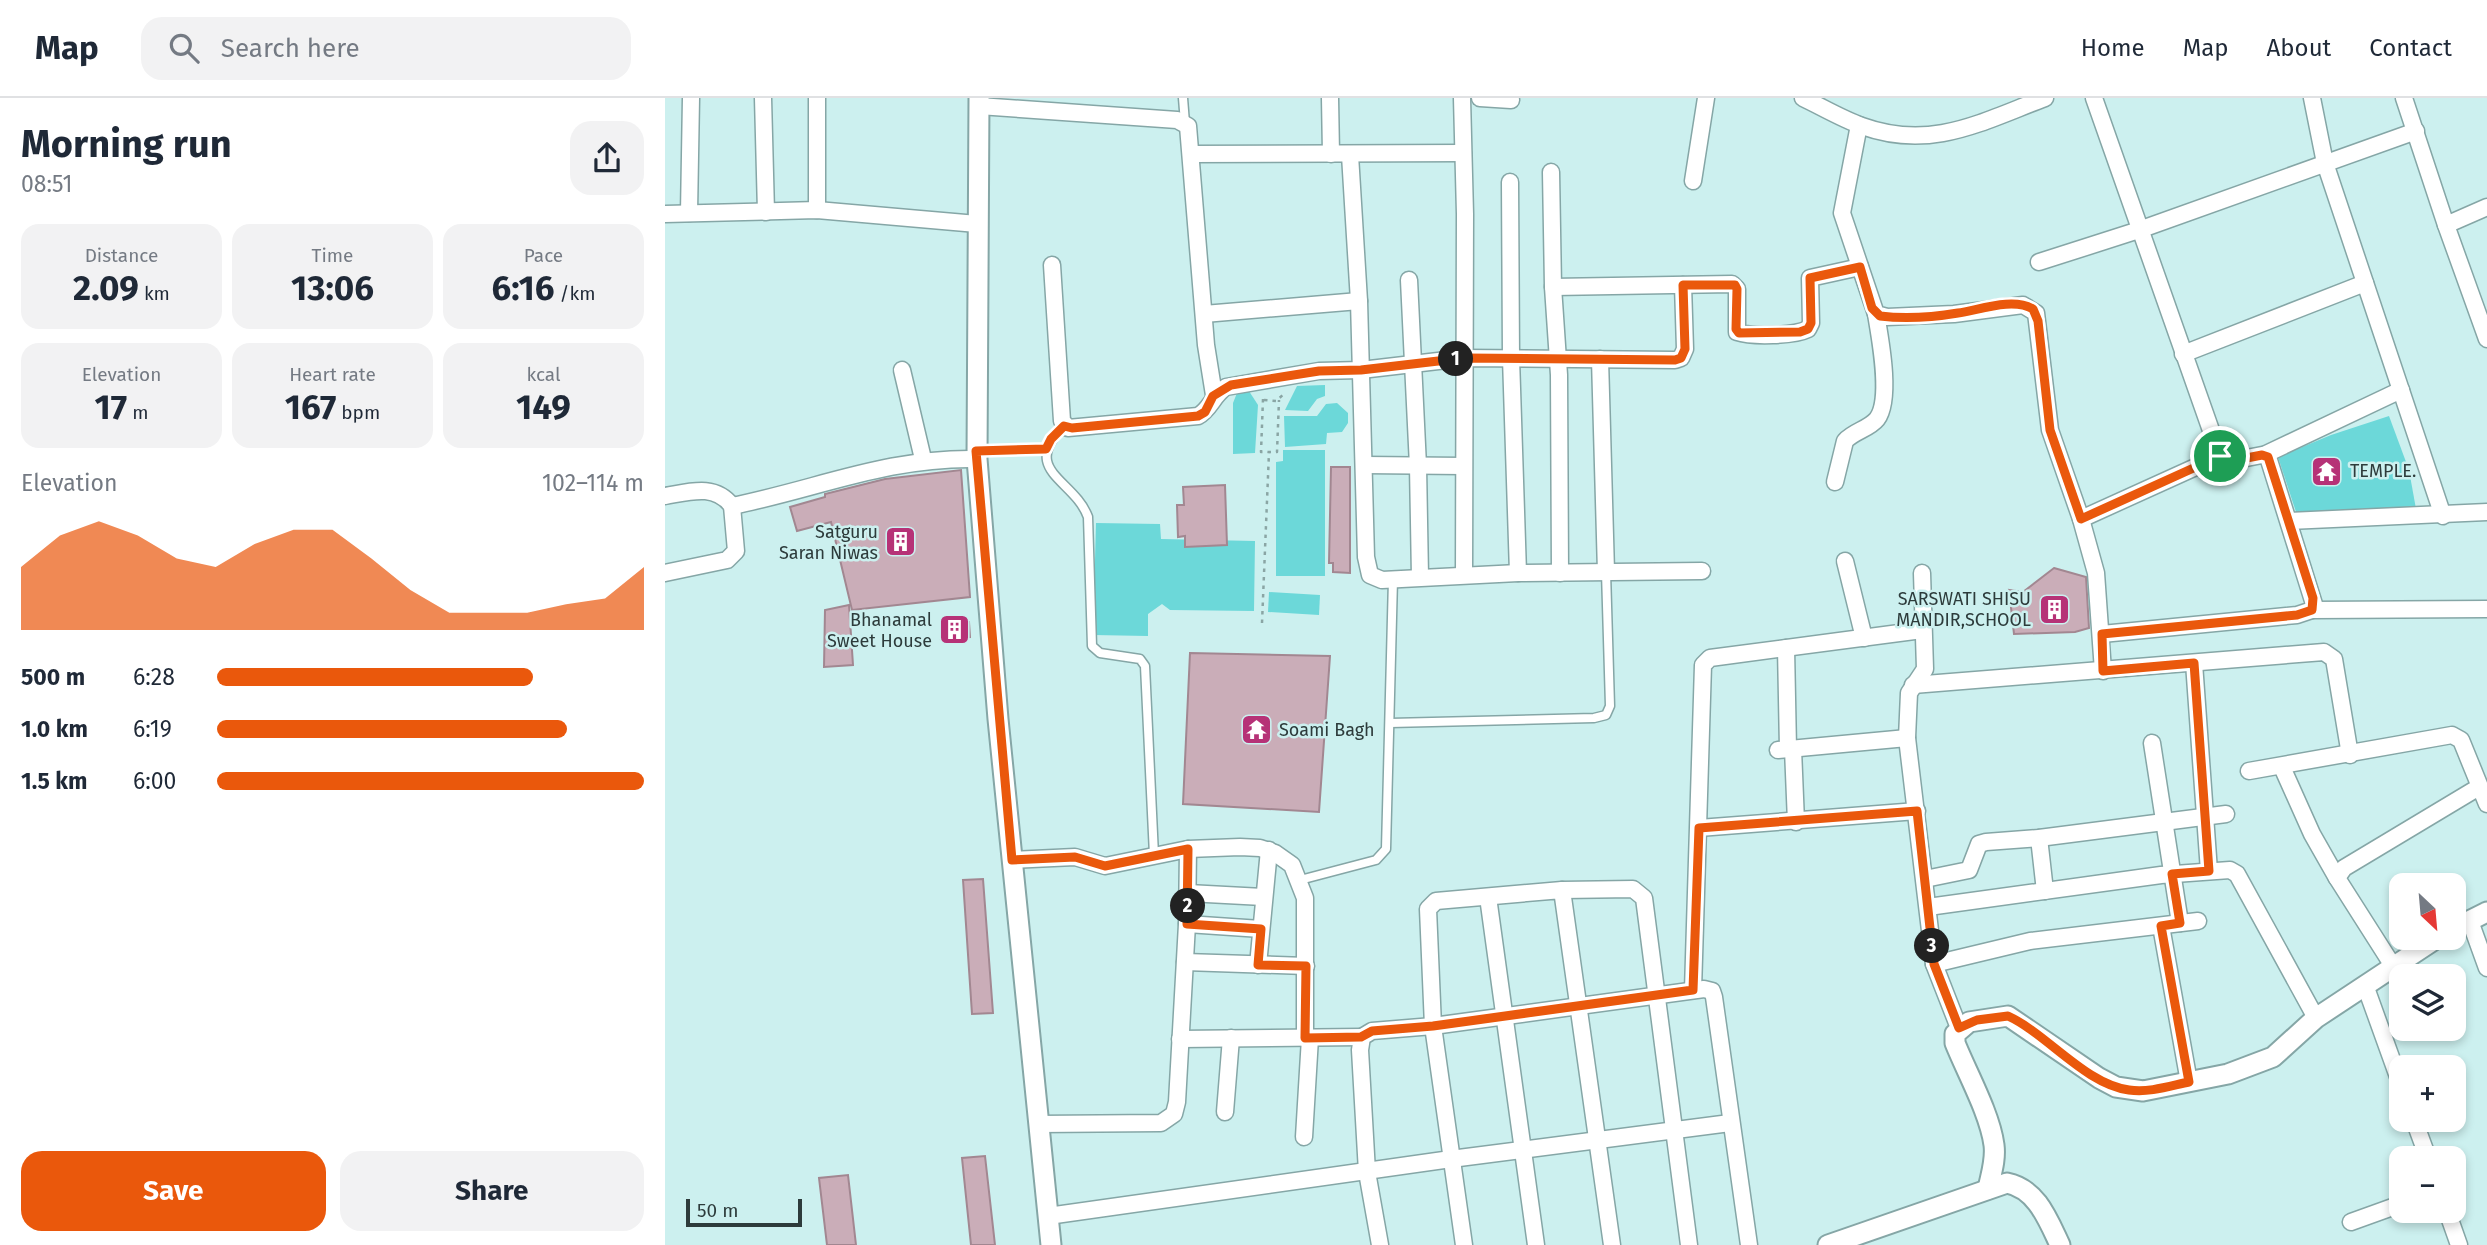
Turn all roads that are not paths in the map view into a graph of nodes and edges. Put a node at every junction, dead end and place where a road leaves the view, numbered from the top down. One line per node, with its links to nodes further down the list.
1 (691, 98): 30 (street)
2 (763, 98): 29 (street)
3 (817, 98): 28 (street)
4 (1183, 98): 16 (lane)
5 (1330, 98): 21 (street)
6 (1462, 98): 19 (street)
7 (1480, 98): 14 (street)
8 (1706, 98): 25 (street)
9 (1803, 98): 17 (street)
10 (2045, 98): 17 (street)
11 (2094, 98): 34 (street)
12 (2312, 98): 23 (street)
13 (2404, 98): 18 (street)
14 (1511, 100)
15 (979, 102): 16 (street); 32 (street)
16 (1185, 123): 20 (street)
17 (1859, 125): 37 (street)
18 (2416, 131): 23 (street); 33 (street)
19 (1463, 153): 22 (street); 47 (street)
20 (1191, 154): 21 (street); 43 (street)
21 (1331, 155): 22 (street)
22 (1350, 155): 42 (street)
23 (2325, 163): 34 (street); 39 (street)
24 (1551, 172): 41 (street)
25 (1693, 181)
26 (1510, 182): 48 (street)
27 (2487, 207): 33 (street)
28 (817, 211): 29 (street); 32 (street)
29 (766, 212): 30 (street)
30 (689, 213): 31 (street)
31 (665, 214)
32 (977, 224): 59 (street)
33 (2446, 225): 45 (street)
34 (2139, 230): 35 (street); 46 (street)
35 (2039, 261)
36 (1052, 265): 56 (street)
37 (1860, 267): 40 (street); 44 (street)
38 (1409, 279): 51 (street)
39 (2365, 283): 46 (street); 54 (street)
40 (1683, 285): 41 (street); 50 (street)
41 (1553, 287): 49 (street)
42 (1359, 301): 43 (street); 53 (street)
43 (1204, 314): 55 (street)
44 (1876, 314): 65 (street); 70 (street)
45 (2487, 339)
46 (2183, 354): 60 (street)
47 (1464, 358): 48 (street); 51 (street); 64 (street)
48 (1511, 358): 49 (street); 76 (street)
49 (1556, 358): 50 (street); 77 (street)
50 (1600, 359): 74 (street)
51 (1413, 364): 53 (street); 63 (street)
52 (902, 370): 61 (street)
53 (1361, 370): 55 (street); 62 (street)
54 (2401, 390): 58 (street); 69 (street)
55 (1213, 396): 56 (street)
56 (1064, 426): 57 (lane)
57 (1046, 449): 59 (lane); 109 (lane)
58 (2266, 454): 60 (street); 71 (street)
59 (977, 455): 61 (street); 110 (street)
60 (2220, 456): 70 (street)
61 (923, 460): 67 (street)
62 (1364, 465): 63 (street); 81 (street)
63 (1418, 466): 64 (street); 80 (street)
64 (1464, 466): 79 (street)
65 (1835, 482)
66 (665, 496): 67 (street)
67 (732, 506): 75 (street)
68 (2487, 512): 69 (street)
69 (2443, 516): 71 (street)
70 (2081, 519): 85 (street)
71 (2289, 521): 83 (street)
72 (1845, 561): 86 (street)
73 (1702, 571): 74 (street)
74 (1606, 572): 77 (street); 91 (lane)
75 (665, 573)
76 (1518, 573): 77 (street); 79 (street)
77 (1560, 573)
78 (1922, 573): 84 (street)
79 (1464, 575): 80 (street)
80 (1420, 577): 81 (street)
81 (1393, 579): 91 (lane)
82 (2487, 609): 83 (street)
83 (2312, 610): 85 (street)
84 (1922, 630): 86 (street); 90 (street)
85 (2102, 634): 89 (street)
86 (1864, 638): 87 (street)
87 (1786, 648): 94 (street); 105 (street)
88 (2194, 663): 89 (street); 95 (street); 102 (street)
89 (2103, 671): 90 (street)
90 (1913, 685): 92 (street)
91 (1390, 723): 115 (lane)
92 (1907, 738): 94 (street); 100 (street)
93 (2152, 743): 104 (street)
94 (1786, 749): 103 (street)
95 (2350, 755): 96 (street); 98 (street)
96 (2282, 767): 97 (street); 113 (street)
97 (2249, 771)
98 (2479, 787): 99 (street); 113 (street)
99 (2487, 804)
100 (1917, 811): 103 (street); 114 (street)
101 (2226, 814): 102 (street)
102 (2203, 816): 104 (street); 111 (street)
103 (1796, 822): 105 (street)
104 (2163, 823): 106 (street); 112 (street)
105 (1699, 828): 138 (street)
106 (2039, 838): 114 (street); 117 (street)
107 (1188, 849): 108 (street); 109 (street); 118 (street)
108 (1269, 850): 115 (street); 119 (street)
109 (1154, 855): 110 (street)
110 (1012, 860): 152 (street)
111 (2209, 871): 112 (street); 142 (street)
112 (2172, 874): 117 (street); 124 (street)
113 (2337, 878): 131 (street)
114 (1926, 879): 121 (street)
115 (1300, 880): 134 (street)
116 (1562, 890): 120 (street); 139 (street); 140 (street)
117 (2045, 891): 121 (street)
118 (1188, 893): 119 (street); 125 (street)
119 (1263, 897): 127 (street)
120 (1488, 897): 141 (street); 143 (street)
121 (1928, 907): 130 (street)
122 (2470, 920): 135 (street)
123 (2198, 921): 124 (street)
124 (2180, 923): 126 (street)
125 (1187, 924): 127 (street); 129 (street)
126 (2161, 926): 130 (street); 150 (street)
127 (1261, 929): 133 (street)
128 (2418, 950): 132 (street)
129 (1185, 962): 133 (street); 148 (street)
130 (1934, 964): 144 (street)
131 (2392, 964)
132 (2396, 964)
133 (1258, 965): 134 (street)
134 (1306, 966): 147 (street)
135 (2487, 968)
136 (2389, 969): 137 (street)
137 (2365, 985): 142 (street); 149 (street)
138 (1693, 990): 139 (street); 153 (street)
139 (1655, 995): 140 (street); 154 (street)
140 (1577, 1006): 141 (street); 156 (street)
141 (1505, 1014): 143 (street); 157 (street)
142 (2316, 1018): 150 (street)
143 (1433, 1026): 145 (street); 158 (street)
144 (1959, 1028): 150 (street); 160 (street)
145 (1361, 1037): 147 (street); 159 (street)
146 (1231, 1038): 147 (street); 148 (street); 151 (street)
147 (1307, 1038): 155 (street)
148 (1180, 1039): 152 (street)
149 (2390, 1055)
150 (2189, 1082)
151 (1225, 1112)
152 (1038, 1124): 162 (street)
153 (1731, 1124): 154 (street); 171 (street)
154 (1674, 1131): 156 (street); 170 (street)
155 (1304, 1136)
156 (1598, 1142): 157 (street); 169 (street)
157 (1524, 1151): 158 (street); 168 (street)
158 (1451, 1159): 159 (street); 167 (street)
159 (1367, 1172): 162 (street); 166 (street)
160 (1988, 1189): 172 (street); 173 (street)
161 (2389, 1208): 163 (street)
162 (1048, 1216): 165 (street)
163 (2351, 1222)
164 (2451, 1223): 174 (street)
165 (1051, 1245)
166 (1380, 1245)
167 (1464, 1245)
168 (1536, 1245)
169 (1612, 1245)
170 (1689, 1245)
171 (1749, 1245)
172 (1828, 1245)
173 (2060, 1245)
174 (2459, 1245)

